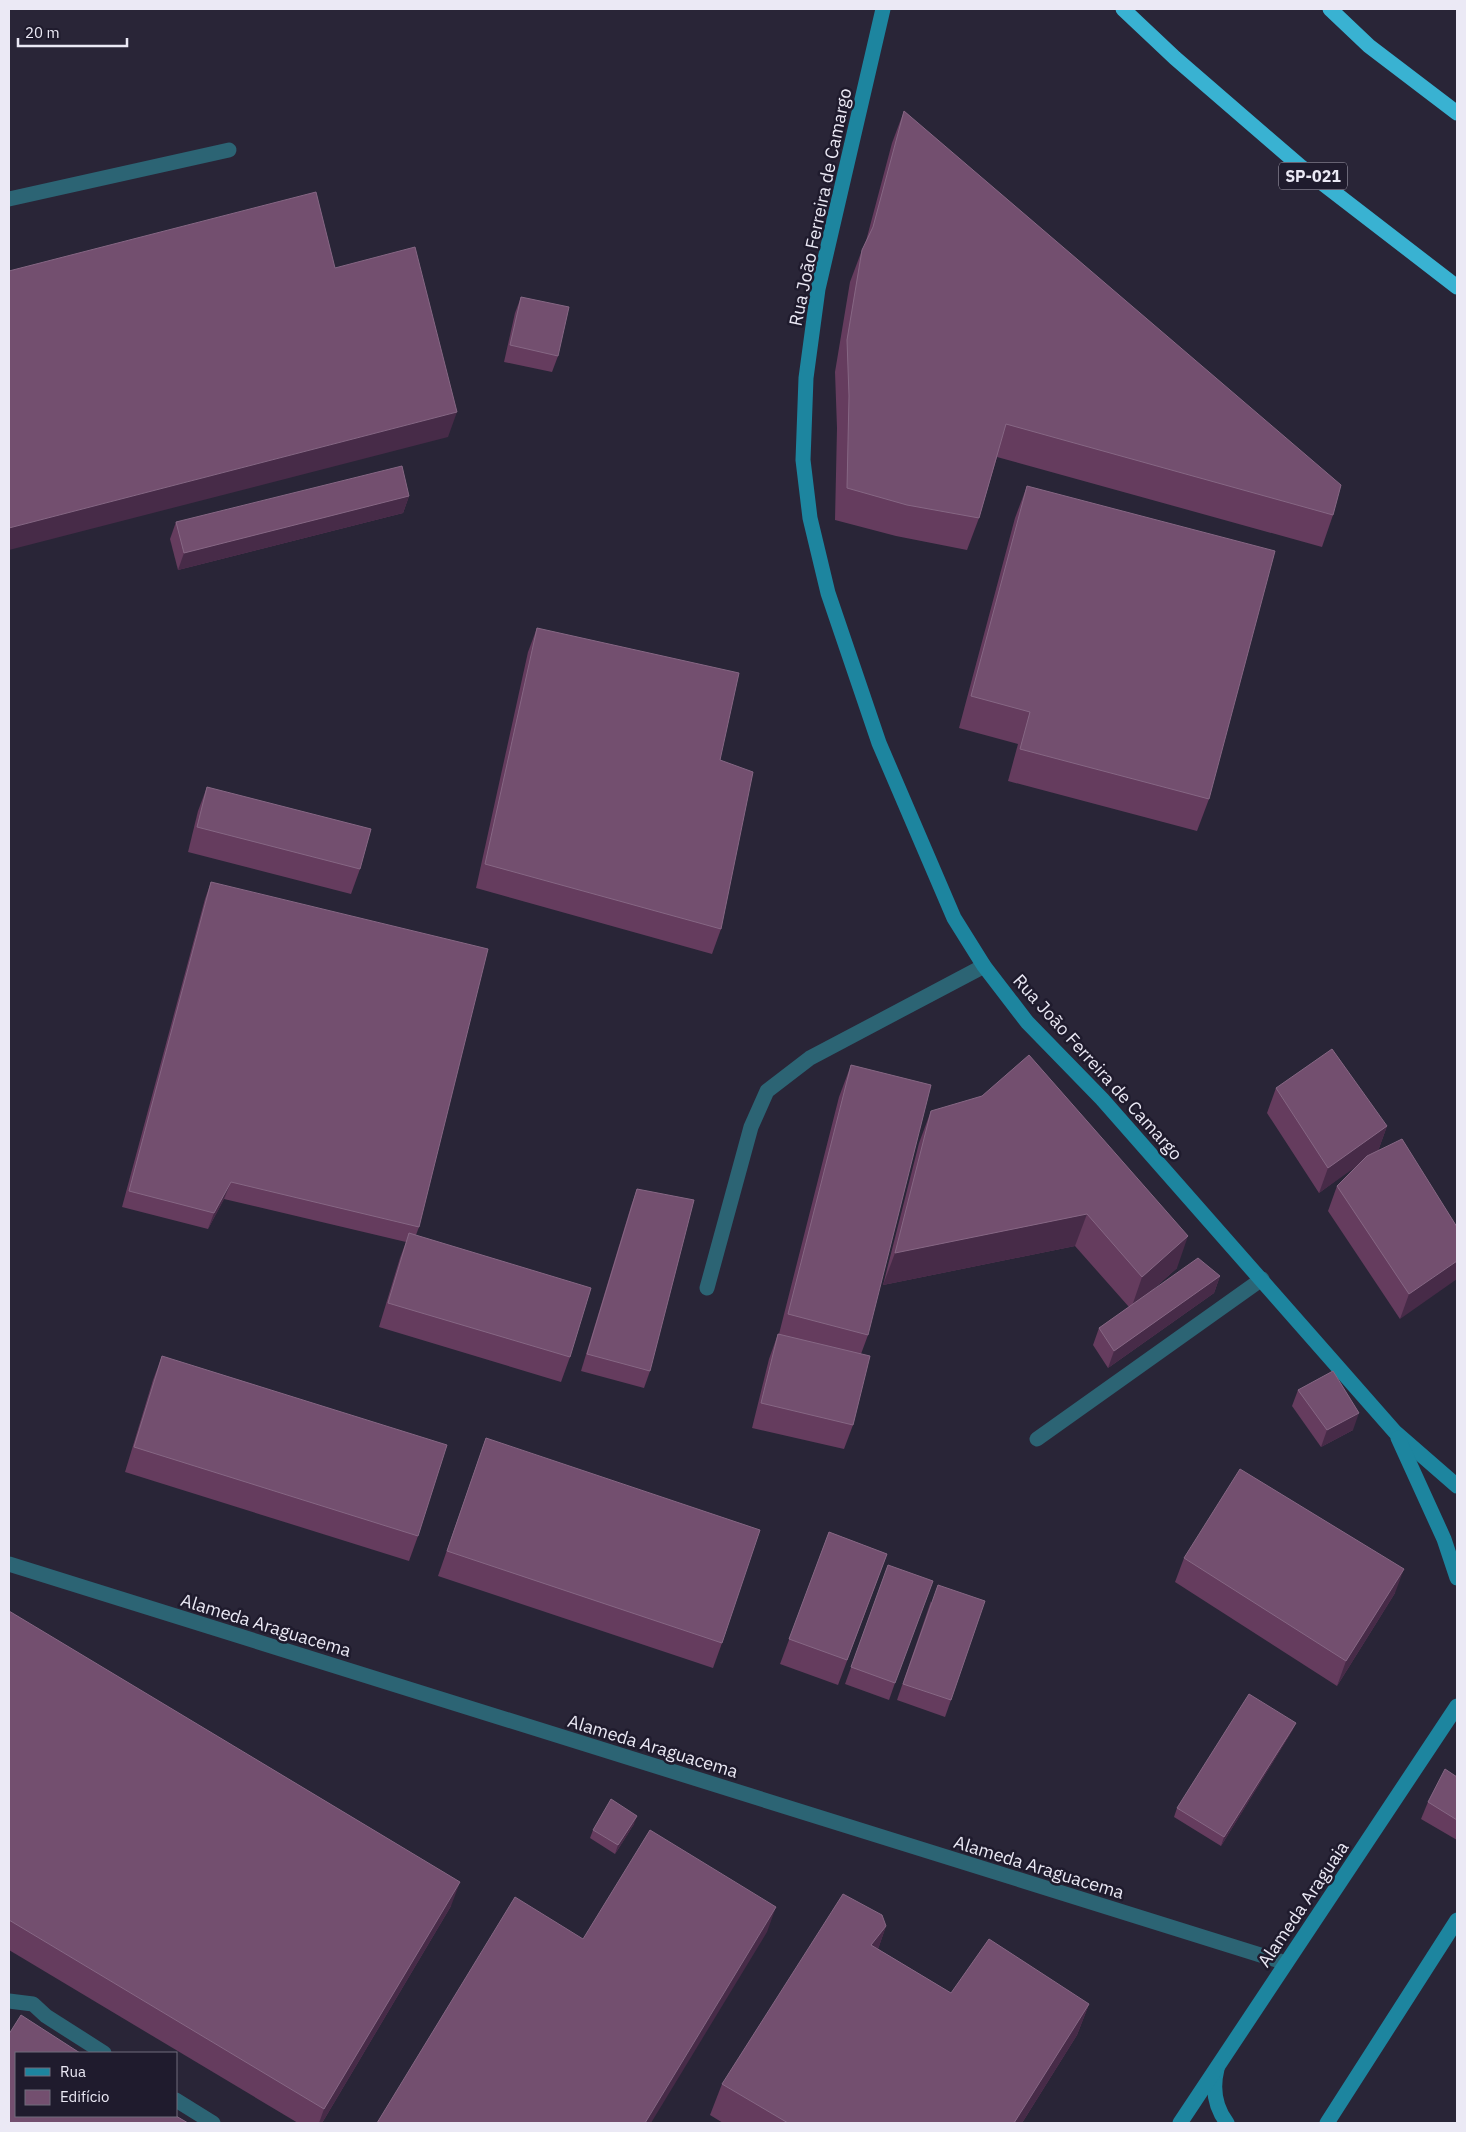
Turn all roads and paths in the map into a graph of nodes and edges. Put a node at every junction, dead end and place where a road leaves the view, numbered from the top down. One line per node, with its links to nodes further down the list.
1 (1123, 9): 7 (highway, SP-021)
2 (1330, 9): 4 (highway)
3 (882, 14): 8 (street, Rua João Ferreira de Camargo)
4 (1457, 113)
5 (229, 150): 6 (street)
6 (9, 199)
7 (1457, 287)
8 (984, 966): 9 (street, Rua João Ferreira de Camargo); 10 (street)
9 (1262, 1279): 11 (street, Rua João Ferreira de Camargo); 12 (street)
10 (707, 1288)
11 (1395, 1432): 13 (street, Rua João Ferreira de Camargo); 15 (street)
12 (1037, 1439)
13 (1457, 1486)
14 (9, 1564): 18 (street, Alameda Araguacema)
15 (1457, 1578)
16 (1457, 1706): 18 (street, Alameda Araguaia)
17 (1457, 1920): 26 (street)
18 (1286, 1963): 21 (street, Alameda Araguaia)
19 (9, 2001): 20 (street)
20 (102, 2052)
21 (1218, 2063): 24 (street, Alameda Araguaia); 25 (street)
22 (178, 2101): 23 (street)
23 (213, 2123)
24 (1180, 2123)
25 (1227, 2123)
26 (1327, 2123)

